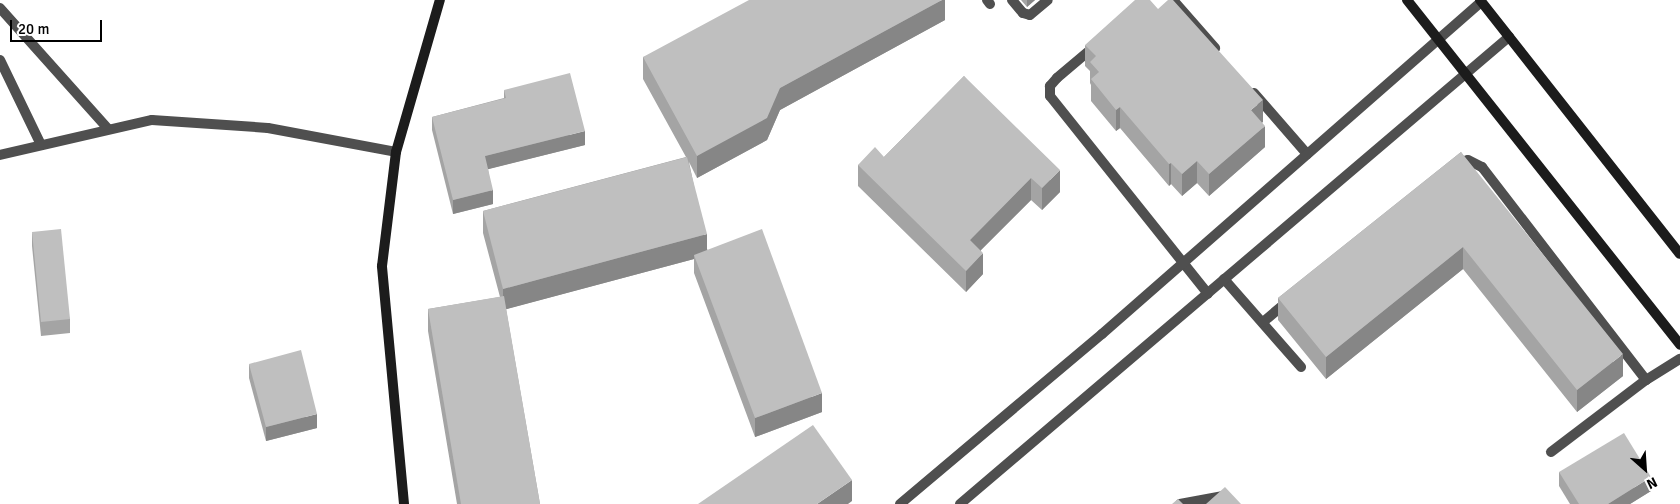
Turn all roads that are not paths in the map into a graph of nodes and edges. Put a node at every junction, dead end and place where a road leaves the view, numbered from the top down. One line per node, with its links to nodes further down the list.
1 (440, 0): 17 (street)
2 (1012, 0): 3 (street)
3 (1048, 0)
4 (1173, 0): 11 (street)
5 (1407, 0): 9 (street)
6 (1480, 1): 8 (street); 9 (street)
7 (0, 8): 15 (street)
8 (1508, 37): 13 (street); 21 (street)
9 (1438, 38): 13 (street); 18 (street)
10 (1101, 40): 22 (street)
11 (1222, 55)
12 (0, 60): 16 (street)
13 (1466, 74): 23 (street); 27 (street)
14 (1248, 86): 18 (street)
15 (108, 129): 16 (street); 17 (street)
16 (41, 145): 19 (street)
17 (396, 152): 32 (street)
18 (1307, 154): 22 (street)
19 (0, 155)
20 (1444, 171): 30 (street)
21 (1680, 254)
22 (1182, 264): 25 (street); 33 (street)
23 (1224, 279): 25 (street); 26 (street)
24 (1300, 290): 26 (street)
25 (1208, 294): 34 (street)
26 (1263, 322): 29 (street)
27 (1678, 337)
28 (1680, 359): 30 (street)
29 (1301, 367)
30 (1646, 380): 31 (street)
31 (1551, 452)
32 (404, 504)
33 (900, 504)
34 (960, 504)
35 (1180, 504): 36 (street)
36 (1230, 504)

